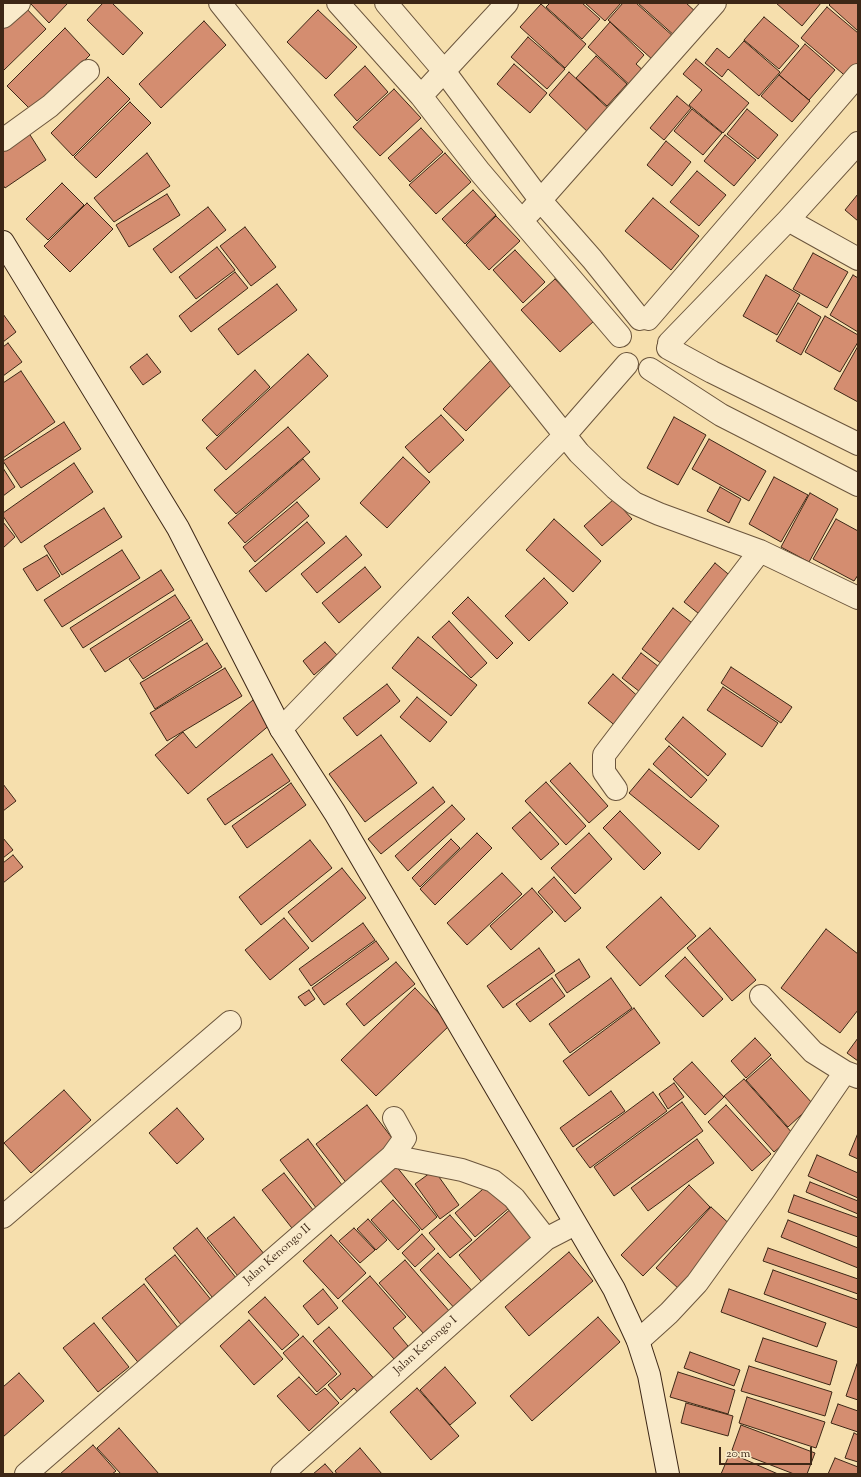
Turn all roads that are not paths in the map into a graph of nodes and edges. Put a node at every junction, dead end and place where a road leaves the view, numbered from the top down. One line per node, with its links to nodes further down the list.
1 (19, 3): 7 (street)
2 (220, 3): 26 (street)
3 (338, 3): 11 (street)
4 (386, 3): 9 (street)
5 (507, 3): 9 (street)
6 (715, 3): 16 (street)
7 (3, 17)
8 (88, 71): 12 (street)
9 (444, 71): 11 (street); 14 (street)
10 (858, 75): 21 (street)
11 (421, 96): 15 (street)
12 (3, 140)
13 (858, 143): 18 (street)
14 (502, 151): 15 (street); 16 (street)
15 (480, 172): 17 (street)
16 (541, 201): 17 (street); 21 (street)
17 (522, 220): 22 (street)
18 (788, 220): 20 (street); 23 (street)
19 (3, 242): 31 (street)
20 (858, 259)
21 (644, 319): 22 (street); 23 (street)
22 (620, 336): 24 (street)
23 (669, 345): 25 (street); 27 (street)
24 (627, 364): 25 (street); 26 (street)
25 (650, 369): 28 (street)
26 (565, 435): 29 (street); 31 (street)
27 (858, 444)
28 (858, 485)
29 (760, 551): 30 (street); 32 (street)
30 (858, 598)
31 (281, 729): 39 (street)
32 (616, 788)
33 (761, 996): 35 (street)
34 (230, 1022): 38 (street)
35 (851, 1074): 41 (street)
36 (394, 1118): 37 (street, Jalan Kenongo II)
37 (392, 1156): 40 (street); 42 (street, Jalan Kenongo II)
38 (3, 1217)
39 (575, 1224): 40 (street, Jalan Kenongo I); 41 (street)
40 (546, 1239): 43 (street, Jalan Kenongo I)
41 (638, 1340): 44 (street)
42 (26, 1474)
43 (282, 1474)
44 (668, 1474)

